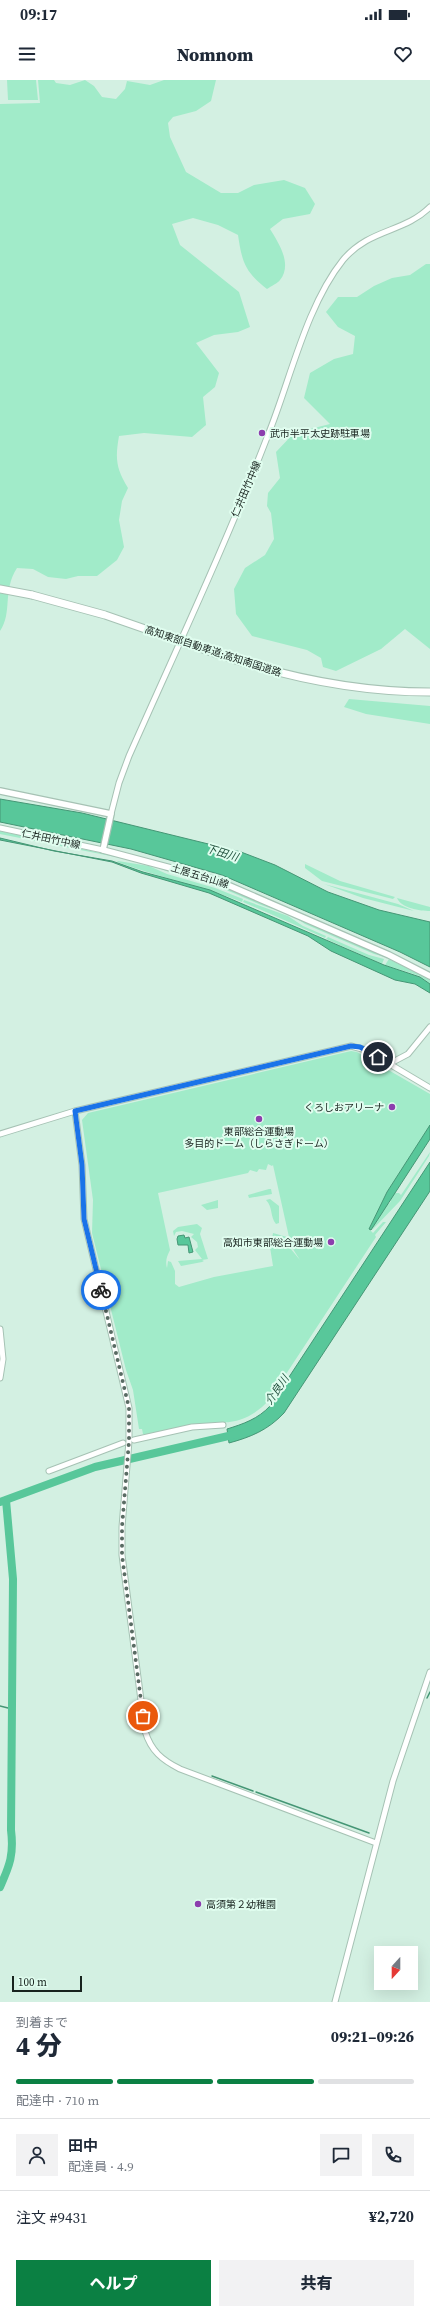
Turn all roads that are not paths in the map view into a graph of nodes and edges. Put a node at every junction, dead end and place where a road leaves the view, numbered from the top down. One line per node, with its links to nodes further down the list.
1 (430, 207): 5 (street, 仁井田竹中線)
2 (0, 589): 3 (highway, 高知東部自動車道;高知南国道路, bridge)
3 (430, 692)
4 (0, 791): 5 (main road)
5 (111, 814): 7 (main road)
6 (0, 828): 7 (street, 仁井田竹中線)
7 (103, 848): 8 (main road, 土居五台山線)
8 (430, 976)
9 (430, 1027): 10 (street)
10 (390, 1064): 11 (street); 12 (street)
11 (430, 1088)
12 (75, 1111): 13 (street); 21 (street)
13 (0, 1134)
14 (0, 1329): 15 (street)
15 (0, 1378)
16 (223, 1425): 17 (street)
17 (134, 1440)
18 (123, 1443): 19 (street)
19 (49, 1471)
20 (430, 1672): 21 (street)
21 (376, 1843): 22 (street)
22 (335, 2002)

